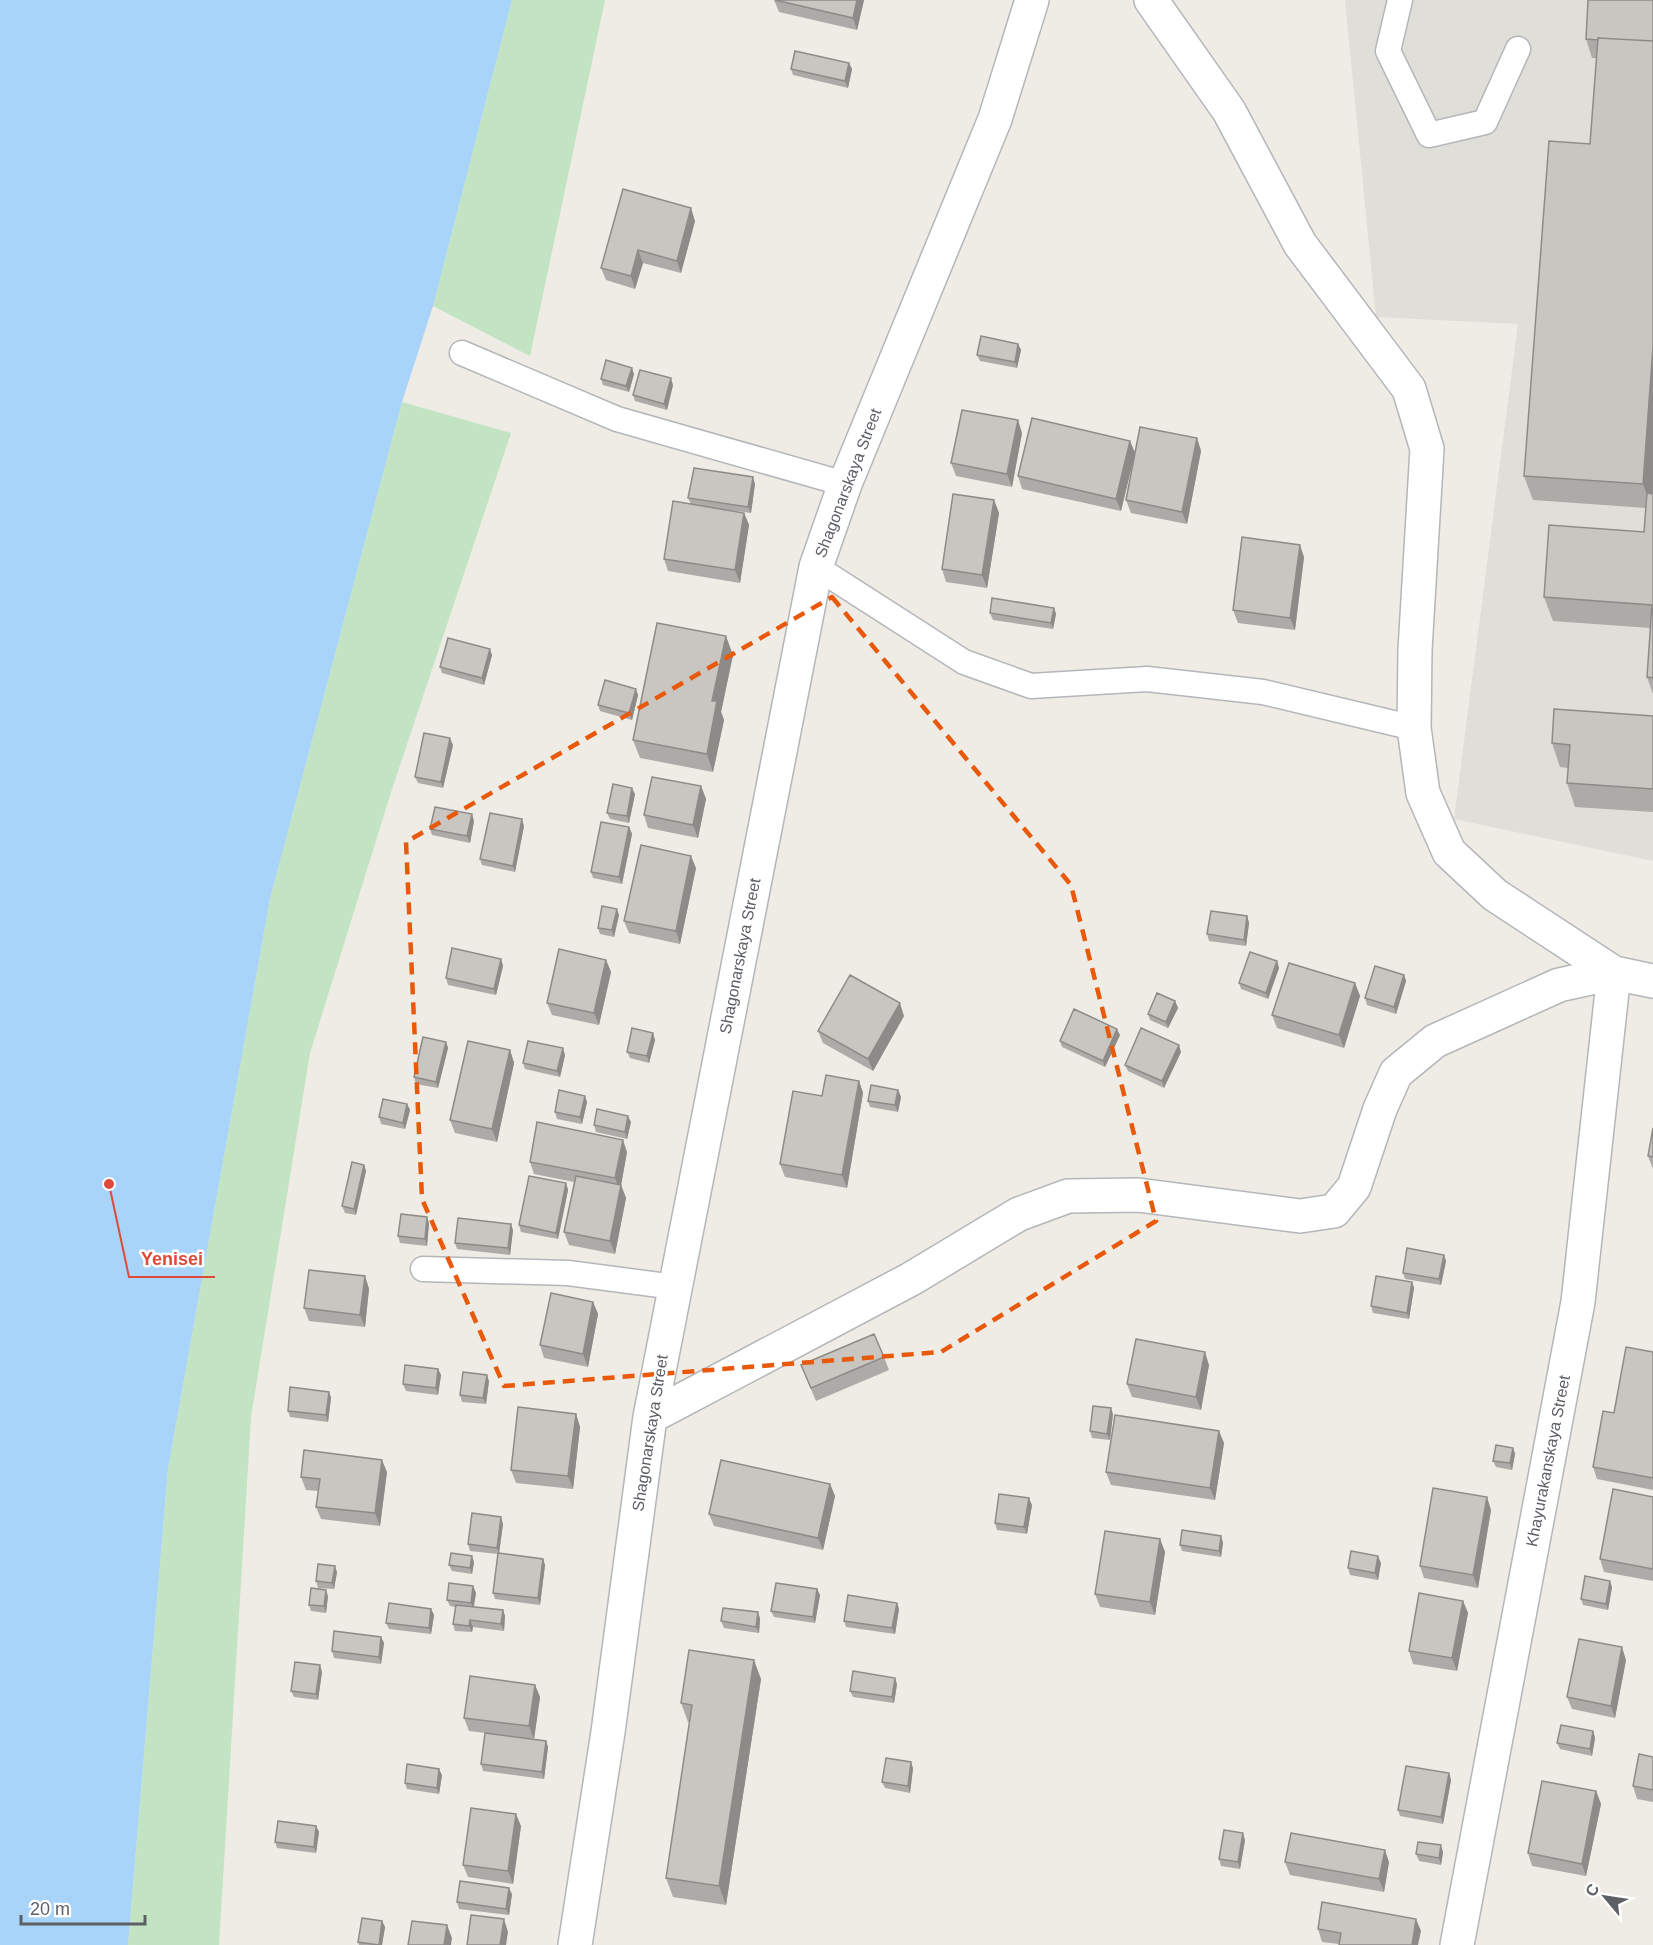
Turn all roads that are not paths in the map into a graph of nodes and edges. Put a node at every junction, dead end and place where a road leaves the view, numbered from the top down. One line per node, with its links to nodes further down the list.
1 (1032, 0): 6 (street, Shagonarskaya Street)
2 (1151, 0): 8 (street)
3 (1400, 0): 4 (lane)
4 (1518, 49)
5 (462, 353): 6 (lane)
6 (845, 484): 7 (street, Shagonarskaya Street)
7 (816, 567): 8 (lane); 12 (street, Shagonarskaya Street)
8 (1414, 728): 9 (street)
9 (1614, 973): 10 (street); 13 (street); 15 (street, Khayurakanskaya Street)
10 (1653, 981)
11 (423, 1269): 12 (lane)
12 (675, 1287): 13 (street, Shagonarskaya Street)
13 (650, 1417): 14 (street, Shagonarskaya Street)
14 (575, 1945)
15 (1457, 1945)

